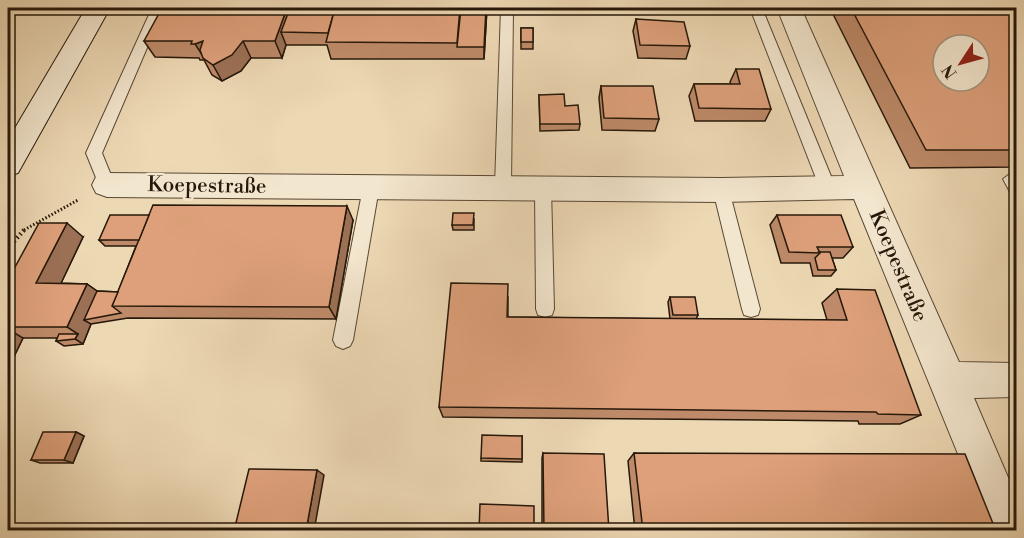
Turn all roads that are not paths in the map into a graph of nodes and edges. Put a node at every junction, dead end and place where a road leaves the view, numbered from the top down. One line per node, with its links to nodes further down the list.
1 (98, 8): 6 (street)
2 (158, 8): 7 (lane)
3 (507, 8): 8 (lane)
4 (756, 8): 9 (lane)
5 (789, 8): 10 (street)
6 (8, 165)
7 (107, 185): 11 (street, Koepestraße)
8 (503, 186): 11 (street, Koepestraße); 12 (street, Koepestraße)
9 (826, 186): 10 (street, Koepestraße); 13 (street, Koepestraße)
10 (864, 187): 17 (street, Koepestraße)
11 (371, 188): 16 (lane)
12 (543, 188): 13 (street, Koepestraße); 14 (lane)
13 (721, 190): 15 (lane)
14 (544, 309)
15 (751, 309)
16 (343, 340)
17 (948, 380): 18 (street); 19 (street, Koepestraße)
18 (1017, 380)
19 (1010, 531)

